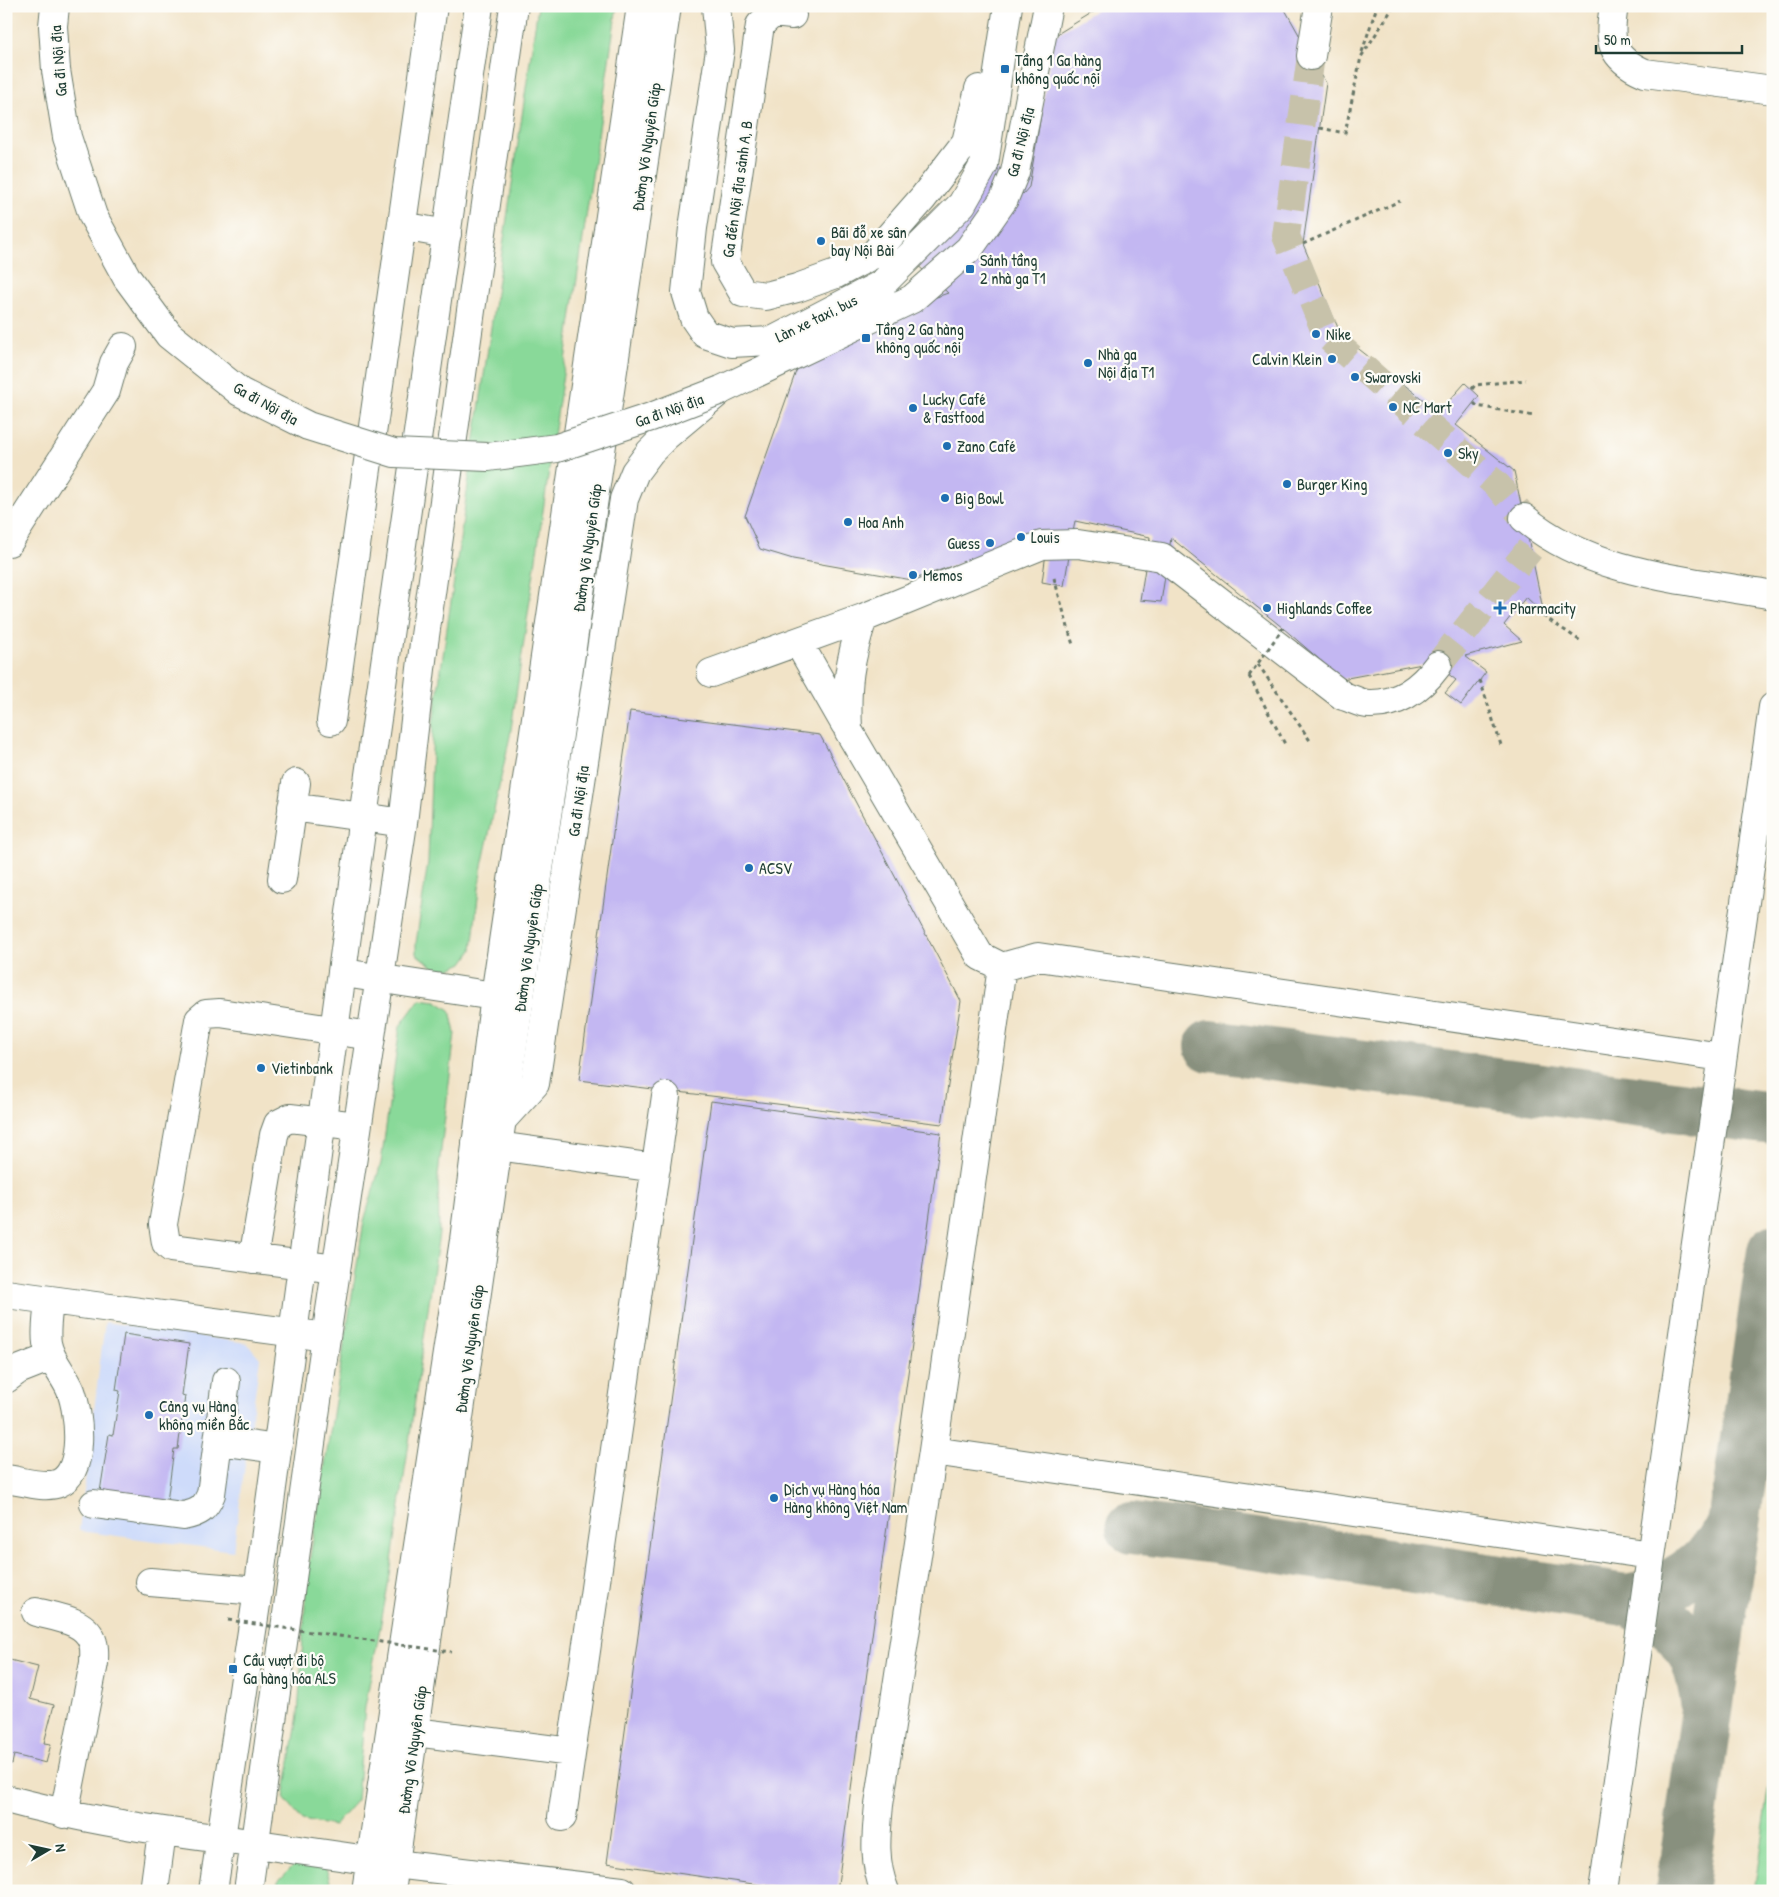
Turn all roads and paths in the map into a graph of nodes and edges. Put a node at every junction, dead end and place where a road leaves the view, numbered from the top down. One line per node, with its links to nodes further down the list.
1 (55, 6): 27 (main road, Ga đi Nội địa, bridge)
2 (433, 6): 21 (main road)
3 (479, 6): 22 (main road)
4 (514, 6): 53 (main road)
5 (641, 6): 51 (main road, Đường Võ Nguyên Giáp)
6 (667, 6): 50 (main road, Đường Võ Nguyên Giáp)
7 (716, 6): 9 (main road, Làn xe taxi, bus)
8 (994, 6): 15 (main road, Ga đến Nội địa sảnh A, B)
9 (1008, 6)
10 (1048, 6): 27 (main road, Ga đi Nội địa)
11 (1319, 6): 16 (main road)
12 (1376, 6): 17 (path)
13 (1394, 6): 17 (path)
14 (1614, 6): 18 (main road)
15 (792, 14)
16 (1311, 56)
17 (1360, 57): 19 (path)
18 (1773, 90)
19 (1320, 128)
20 (1400, 201): 23 (path)
21 (402, 226): 22 (main road); 45 (main road)
22 (447, 234): 52 (main road)
23 (1303, 244)
24 (123, 347): 31 (main road)
25 (1526, 380): 26 (path)
26 (1472, 389)
27 (721, 390): 63 (main road, Ga đi Nội địa)
28 (1474, 403): 29 (path)
29 (1534, 416)
30 (1532, 534): 33 (main road)
31 (6, 542)
32 (1054, 578): 39 (path)
33 (1773, 596)
34 (1540, 610): 38 (path)
35 (863, 618): 37 (main road); 41 (main road); 46 (main road)
36 (1283, 628): 40 (path, bridge)
37 (798, 642): 42 (main road); 46 (main road)
38 (1582, 642)
39 (1073, 645)
40 (1258, 664): 47 (path); 48 (path, bridge)
41 (1438, 666)
42 (711, 673)
43 (1480, 680): 49 (path)
44 (1773, 707): 61 (main road)
45 (331, 721)
46 (848, 730): 55 (main road)
47 (1310, 742)
48 (1286, 746)
49 (1501, 746)
50 (557, 754): 51 (main road); 58 (main road, Đường Võ Nguyên Giáp)
51 (527, 776): 58 (main road, Đường Võ Nguyên Giáp)
52 (363, 817): 53 (main road); 54 (main road); 56 (main road)
53 (403, 823): 57 (main road)
54 (282, 879)
55 (1002, 967): 61 (main road); 82 (main road)
56 (344, 974): 57 (main road); 59 (main road)
57 (379, 979): 58 (main road); 60 (main road)
58 (507, 998): 63 (main road, Đường Võ Nguyên Giáp); 66 (main road, Đường Võ Nguyên Giáp)
59 (335, 1031): 60 (main road); 64 (main road); 70 (main road)
60 (371, 1036): 65 (main road)
61 (1722, 1058): 85 (main road)
62 (666, 1096): 67 (main road)
63 (503, 1119): 66 (main road, Đường Võ Nguyên Giáp)
64 (322, 1122): 65 (main road); 70 (main road); 71 (main road)
65 (357, 1126): 72 (main road)
66 (487, 1144): 67 (main road); 68 (main road, Đường Võ Nguyên Giáp); 69 (main road, Đường Võ Nguyên Giáp)
67 (656, 1168): 92 (main road)
68 (492, 1192): 69 (main road); 91 (main road, Đường Võ Nguyên Giáp)
69 (464, 1240): 99 (main road, Đường Võ Nguyên Giáp)
70 (253, 1259): 71 (main road)
71 (303, 1265): 72 (main road); 75 (main road)
72 (336, 1269): 76 (main road)
73 (6, 1294): 74 (main road)
74 (48, 1301): 75 (main road); 77 (main road)
75 (293, 1333): 76 (main road); 81 (main road)
76 (326, 1337): 98 (main road)
77 (51, 1357): 78 (main road); 83 (main road)
78 (6, 1379)
79 (226, 1380): 80 (main road)
80 (219, 1441): 81 (main road); 84 (main road)
81 (277, 1449): 87 (main road)
82 (933, 1451): 85 (main road); 106 (main road)
83 (6, 1479)
84 (94, 1504)
85 (1651, 1555): 107 (main road)
86 (150, 1582): 87 (main road)
87 (258, 1591): 97 (main road)
88 (36, 1612): 94 (main road)
89 (228, 1620): 90 (path, bridge)
90 (450, 1652)
91 (415, 1732): 92 (main road); 99 (main road, Đường Võ Nguyên Giáp)
92 (571, 1752): 95 (main road)
93 (6, 1799): 94 (main road)
94 (64, 1814): 96 (main road)
95 (562, 1817)
96 (162, 1832): 97 (main road); 100 (main road)
97 (222, 1839): 98 (main road); 101 (main road)
98 (254, 1844): 99 (main road); 102 (main road)
99 (382, 1862): 103 (main road, Đường Võ Nguyên Giáp); 104 (main road, Đường Võ Nguyên Giáp); 105 (main road)
100 (154, 1891)
101 (213, 1891)
102 (248, 1891)
103 (366, 1891)
104 (391, 1891)
105 (622, 1891)
106 (885, 1891)
107 (1603, 1891)

